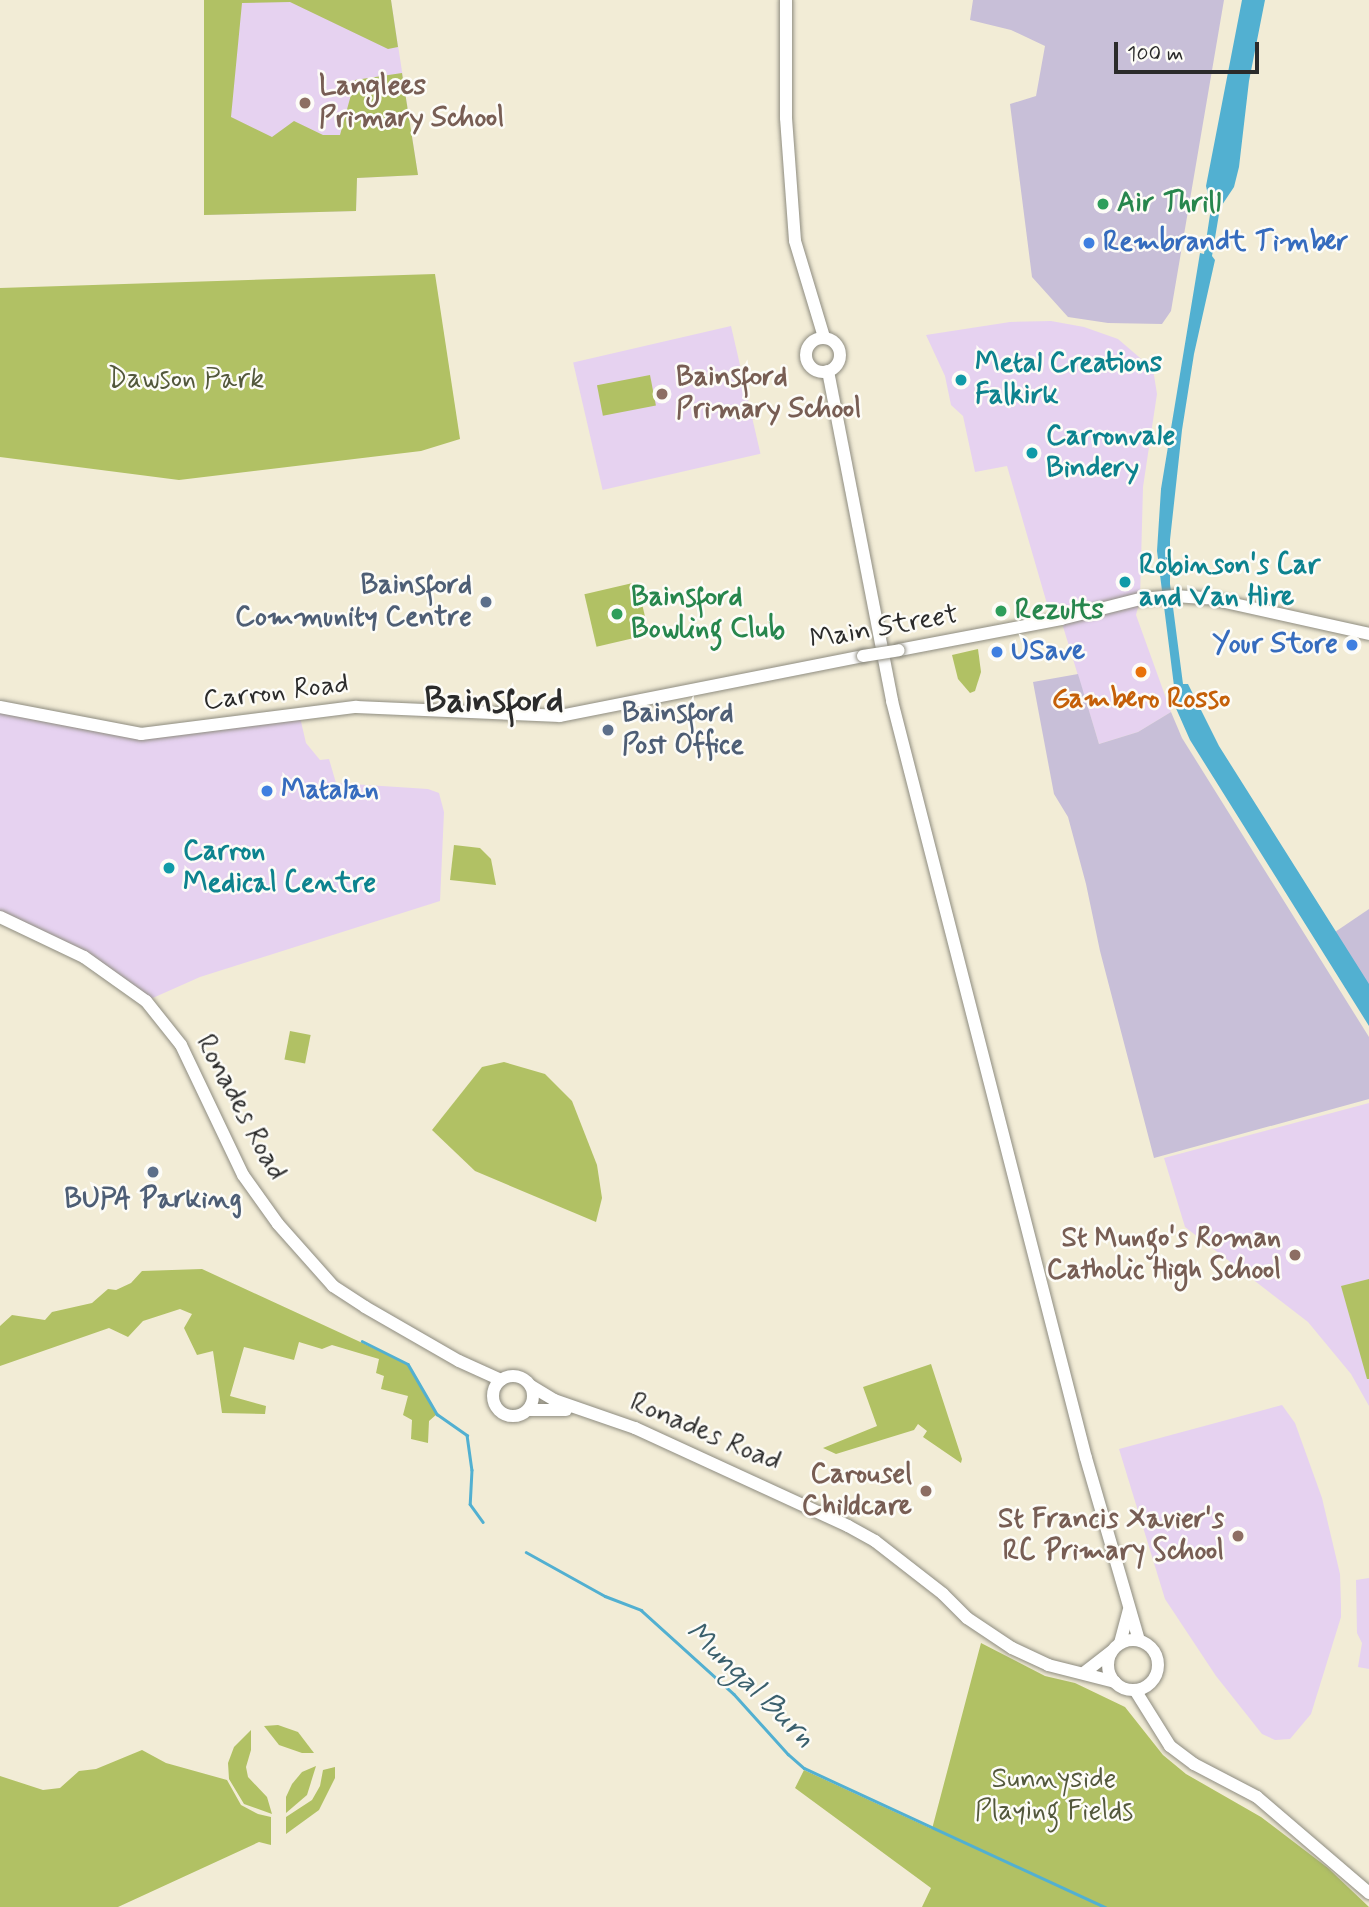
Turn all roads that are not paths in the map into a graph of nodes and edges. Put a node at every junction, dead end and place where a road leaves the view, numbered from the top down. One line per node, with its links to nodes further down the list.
1 (786, 0): 2 (main road)
2 (824, 337): 3 (main road); 3 (main road)
3 (828, 371): 12 (main road)
4 (1369, 634): 6 (main road, Main Street, bridge)
5 (0, 707): 6 (main road, Carron Road)
6 (560, 716)
7 (0, 917): 8 (main road, Ronades Road)
8 (497, 1385): 9 (main road); 10 (main road)
9 (531, 1386): 10 (main road); 11 (main road, Ronades Road)
10 (528, 1410): 11 (main road, Ronades Road)
11 (588, 1413): 15 (main road, Ronades Road)
12 (1129, 1608): 13 (main road); 14 (main road)
13 (1139, 1640): 14 (main road); 17 (main road)
14 (1116, 1648): 15 (main road); 16 (main road)
15 (1086, 1672): 16 (main road, Ronades Road)
16 (1115, 1682): 18 (main road)
17 (1152, 1682): 18 (main road); 19 (main road)
18 (1135, 1690): 19 (main road)
19 (1150, 1716): 20 (main road)
20 (1369, 1893)

